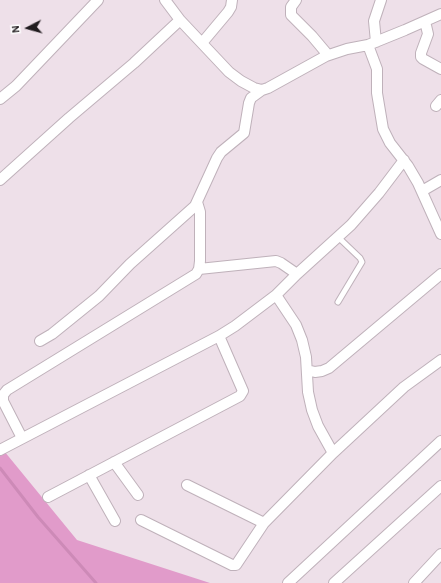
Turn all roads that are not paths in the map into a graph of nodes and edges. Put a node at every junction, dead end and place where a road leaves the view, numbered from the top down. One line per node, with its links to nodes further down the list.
1 (98, 0): 14 (street)
2 (165, 0): 7 (street)
3 (232, 0): 9 (street)
4 (296, 0): 11 (street)
5 (381, 0): 10 (street)
6 (441, 14): 8 (street)
7 (180, 20): 9 (street); 16 (street)
8 (426, 21): 10 (street); 12 (street)
9 (202, 43): 13 (street)
10 (372, 44): 11 (street); 15 (street)
11 (328, 55): 13 (street)
12 (441, 69)
13 (262, 90): 19 (street)
14 (0, 99)
15 (404, 160): 18 (street); 21 (street)
16 (0, 180)
17 (441, 180): 18 (street)
18 (422, 192): 20 (street)
19 (197, 202): 22 (street); 28 (street)
20 (441, 234)
21 (338, 237): 23 (street); 26 (lane)
22 (199, 269): 23 (street); 31 (street)
23 (297, 274): 25 (street)
24 (441, 274): 30 (street)
25 (276, 295): 27 (street); 30 (street)
26 (338, 302)
27 (219, 336): 31 (street); 35 (street)
28 (40, 341)
29 (441, 360): 34 (street)
30 (307, 370): 34 (street)
31 (22, 438): 33 (street)
32 (441, 441): 45 (street)
33 (0, 450)
34 (333, 453): 43 (street)
35 (114, 462): 36 (street); 39 (street)
36 (89, 475): 40 (street); 42 (street)
37 (187, 485): 43 (street)
38 (441, 486): 46 (street)
39 (138, 495)
40 (48, 497)
41 (141, 520): 43 (street)
42 (115, 521)
43 (264, 524)
44 (441, 554): 47 (street)
45 (288, 583)
46 (334, 583)
47 (414, 583)

